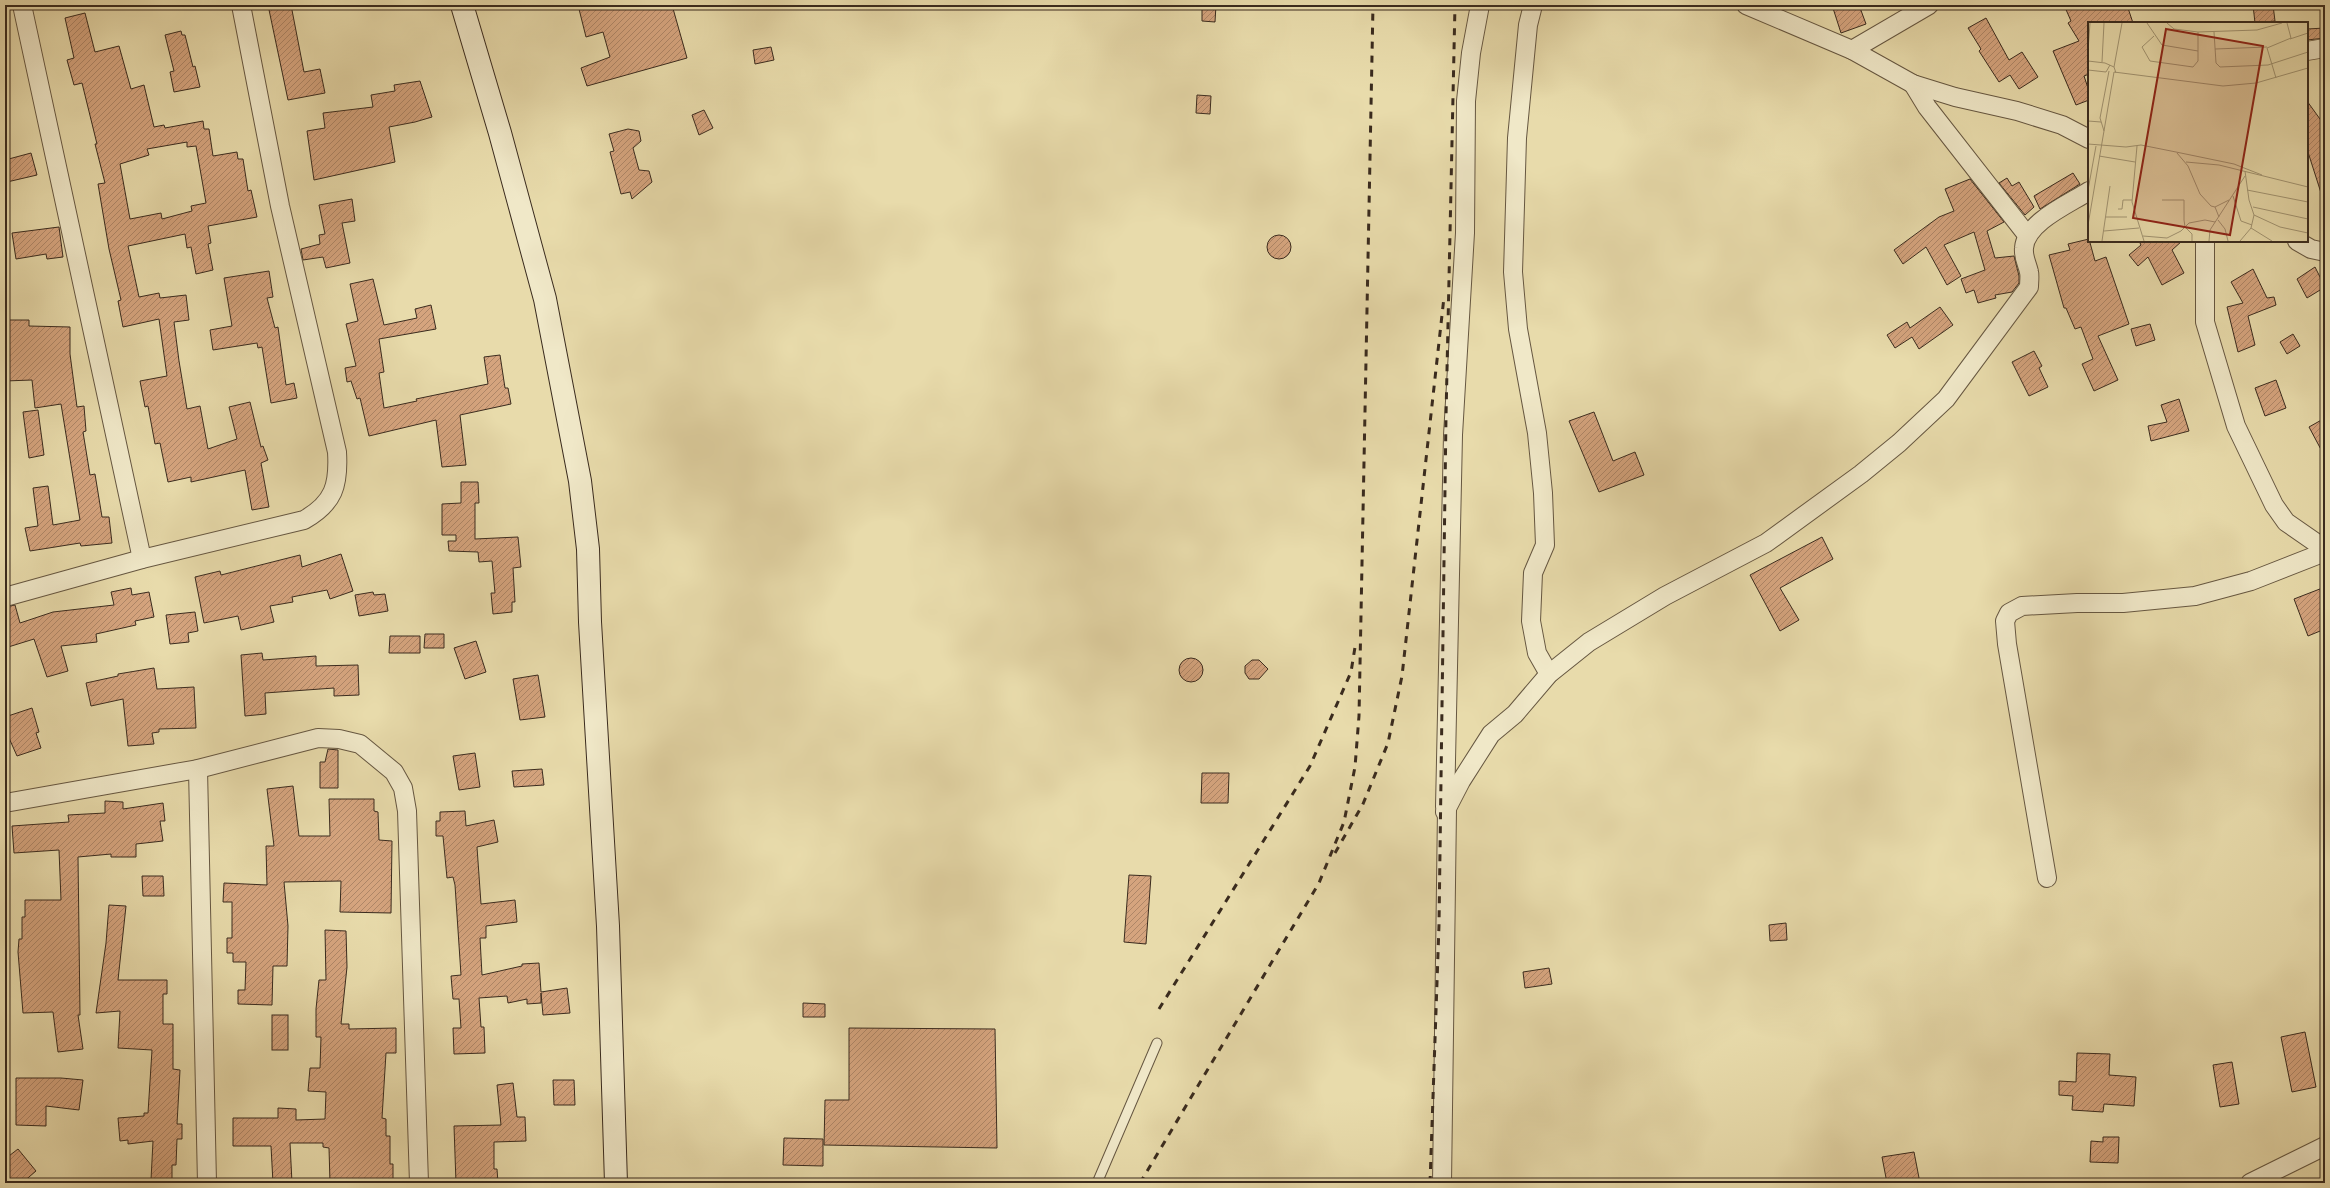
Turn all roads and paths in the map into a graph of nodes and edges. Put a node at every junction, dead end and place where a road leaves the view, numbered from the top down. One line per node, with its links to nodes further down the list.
1 (22, 5): 20 (street)
2 (241, 5): 20 (street)
3 (462, 5): 31 (main road)
4 (1480, 5): 25 (street)
5 (1533, 5): 22 (street)
6 (1746, 5): 9 (street)
7 (1929, 5): 9 (street)
8 (2325, 48): 10 (street)
9 (1852, 50): 11 (street)
10 (2308, 51)
11 (1913, 84): 12 (street); 14 (street)
12 (2088, 138)
13 (2088, 192): 14 (street)
14 (2027, 235): 22 (street)
15 (2205, 242): 18 (street)
16 (2299, 242): 17 (street)
17 (2325, 252)
18 (2325, 549)
19 (2325, 552): 26 (street)
20 (142, 559): 21 (street)
21 (5, 597)
22 (1549, 674): 25 (street)
23 (198, 769): 24 (street); 29 (street); 30 (street)
24 (5, 803)
25 (1447, 809): 33 (street)
26 (2047, 878)
27 (1157, 1043): 32 (lane)
28 (2325, 1146): 34 (street)
29 (207, 1183)
30 (419, 1183)
31 (616, 1183)
32 (1097, 1183)
33 (1442, 1183)
34 (2250, 1183)

